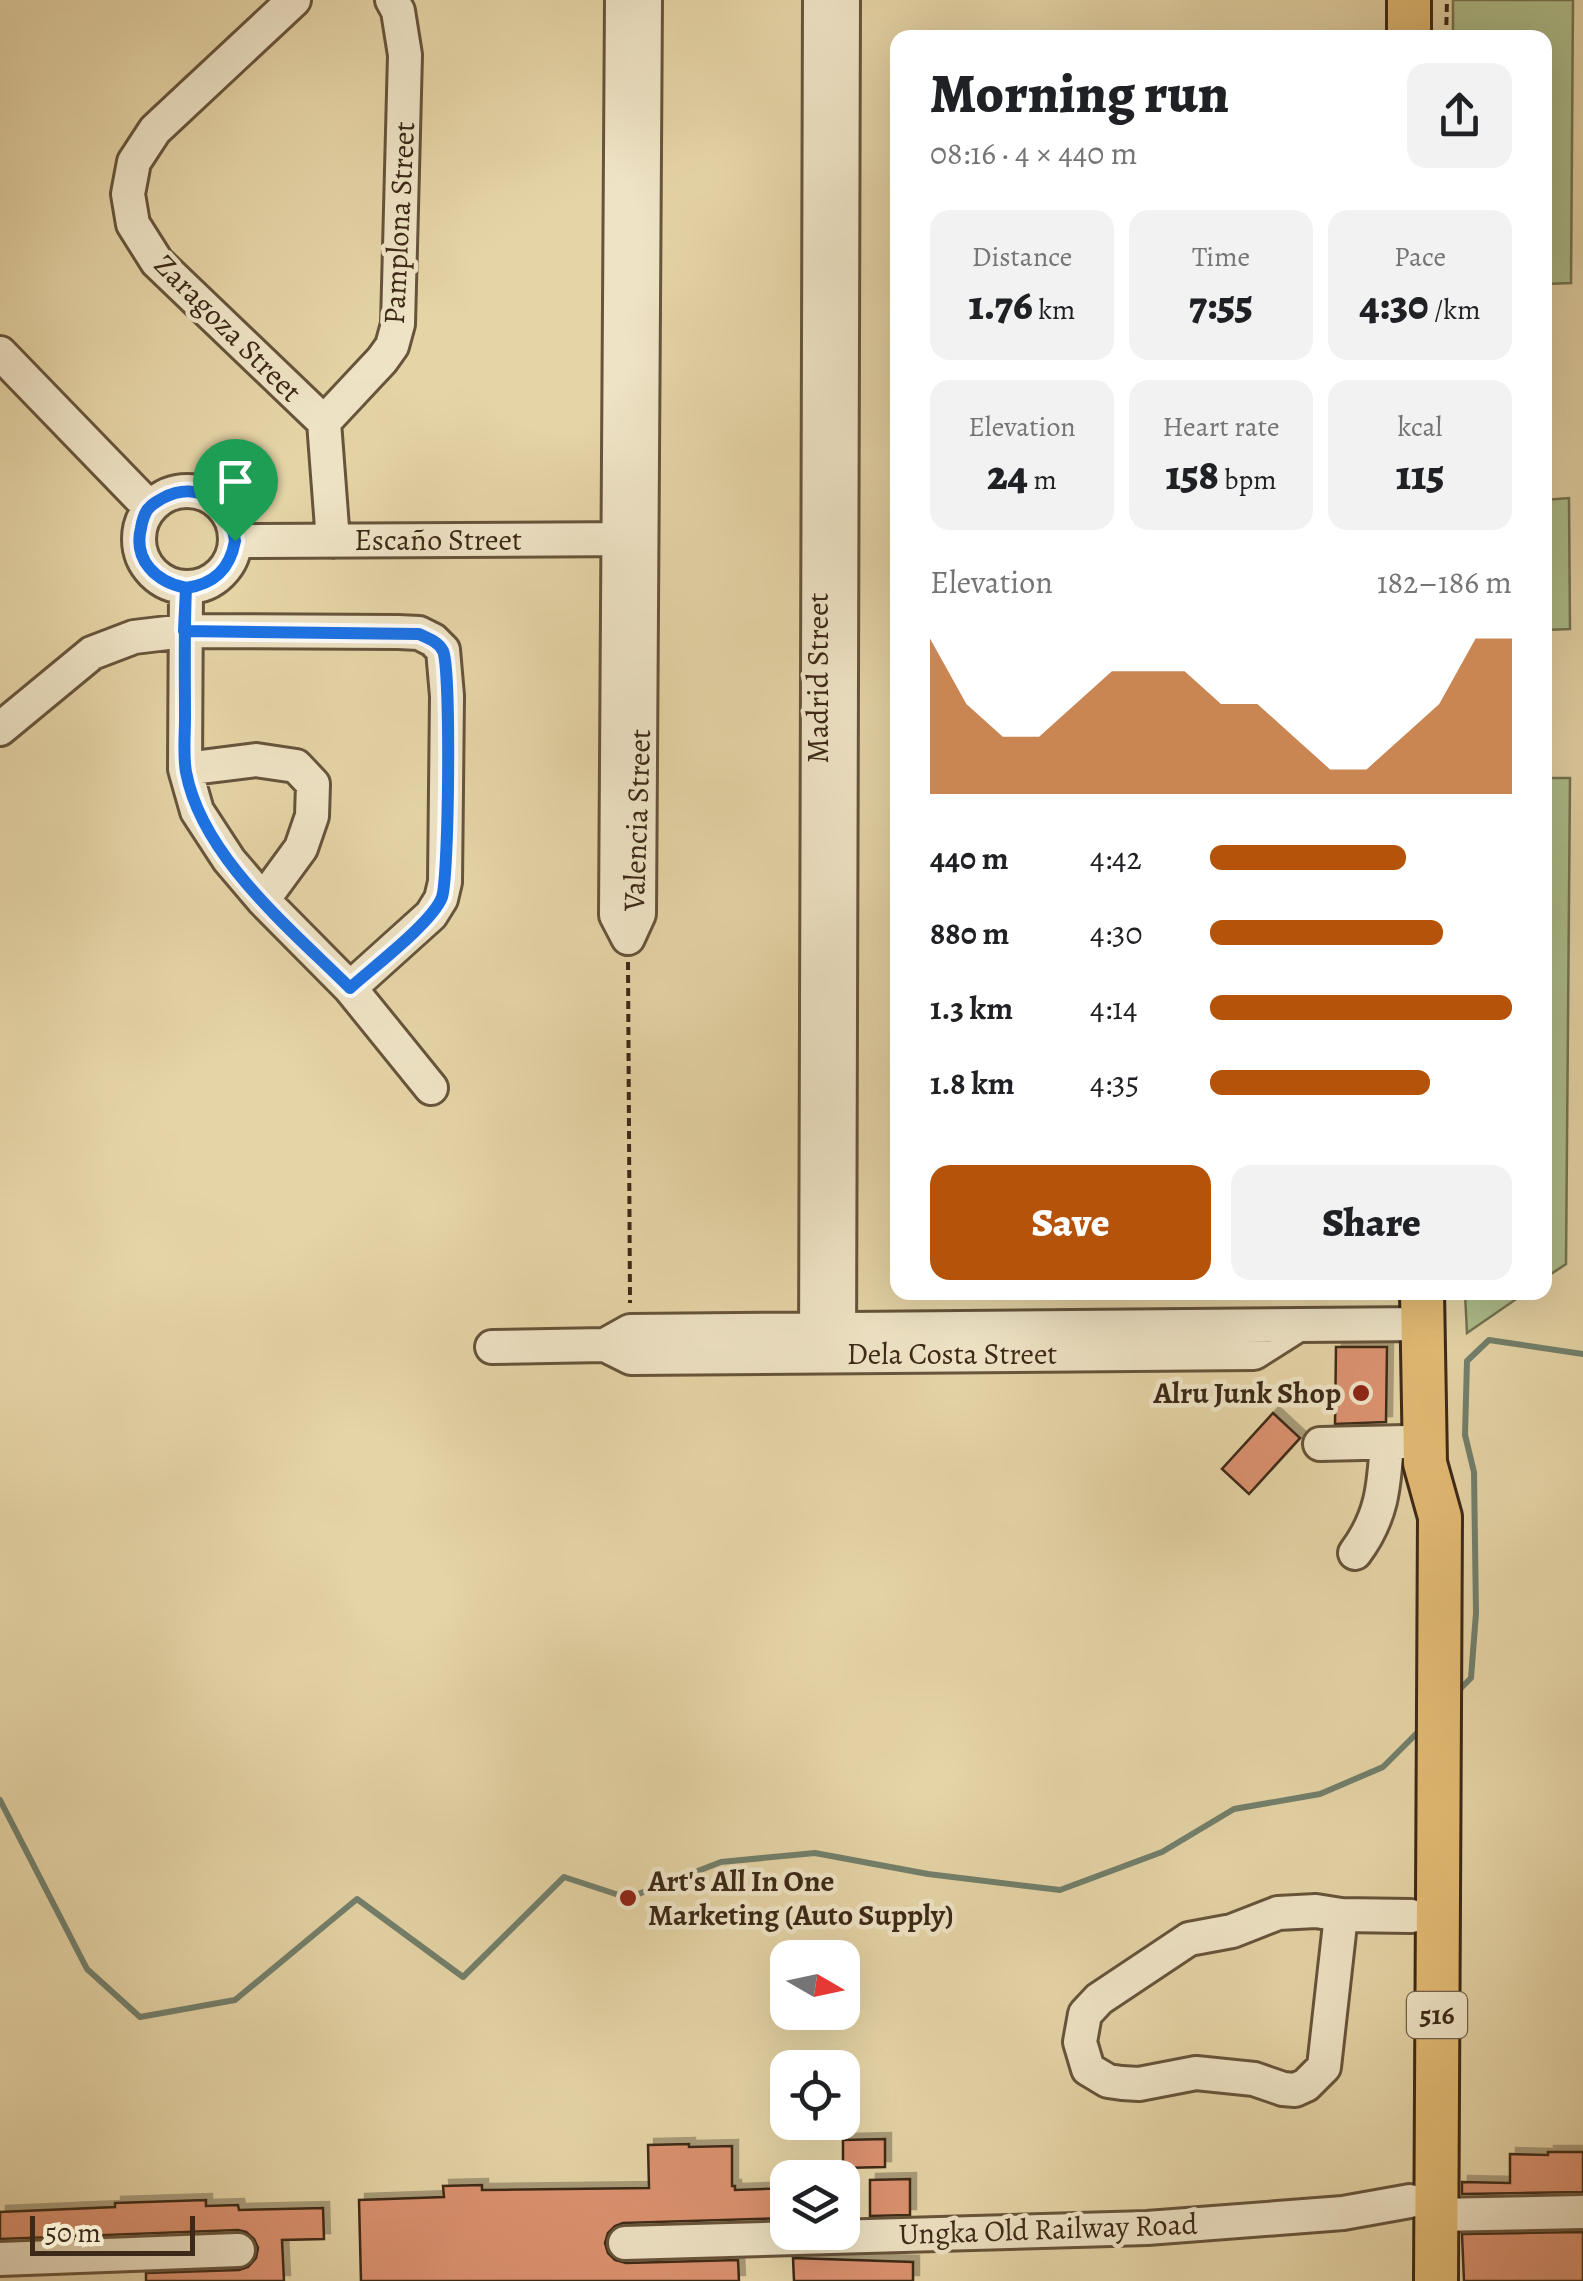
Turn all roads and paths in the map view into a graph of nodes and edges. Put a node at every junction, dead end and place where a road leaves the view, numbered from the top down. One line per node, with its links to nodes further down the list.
1 (294, 0): 12 (street, Zaragoza Street)
2 (392, 0): 12 (street, Pamplona Street)
3 (622, 0): 14 (street, Valencia Street)
4 (645, 0): 14 (street, Valencia Street)
5 (820, 0): 27 (street, Madrid Street)
6 (843, 0): 27 (street, Madrid Street)
7 (1410, 0): 9 (main road)
8 (1447, 0): 10 (path)
9 (1409, 30)
10 (1446, 30)
11 (3, 363): 13 (street)
12 (324, 422): 16 (street, Zaragoza Street)
13 (149, 507): 15 (street); 17 (street)
14 (630, 539): 16 (street, Escaño Street); 22 (street, Valencia Street)
15 (235, 541): 16 (street, Escaño Street); 17 (street)
16 (332, 541)
17 (186, 588): 18 (street)
18 (184, 631): 19 (street); 20 (street); 23 (street)
19 (0, 730)
20 (185, 769): 21 (street); 21 (street)
21 (263, 900): 23 (street)
22 (628, 938): 26 (path)
23 (350, 988): 24 (street)
24 (432, 1088)
25 (1423, 1308): 27 (street, Dela Costa Street); 30 (main road, 516)
26 (618, 1338): 27 (street, Dela Costa Street); 28 (street, Dela Costa Street)
27 (827, 1341)
28 (492, 1347)
29 (1320, 1444): 30 (street)
30 (1413, 1449): 31 (street); 32 (main road, 516)
31 (1355, 1553)
32 (1426, 1733): 34 (main road, 516); 35 (main road, 516)
33 (1341, 1915): 33 (street); 34 (street)
34 (1411, 1916): 35 (main road, 516)
35 (1423, 2208): 36 (street, Ungka Old Railway Road); 37 (street, Ungka Old Railway Road); 40 (main road, 516); 41 (main road, 516)
36 (1583, 2212)
37 (625, 2243)
38 (238, 2250): 39 (street)
39 (0, 2259)
40 (1410, 2281)
41 (1436, 2281)

